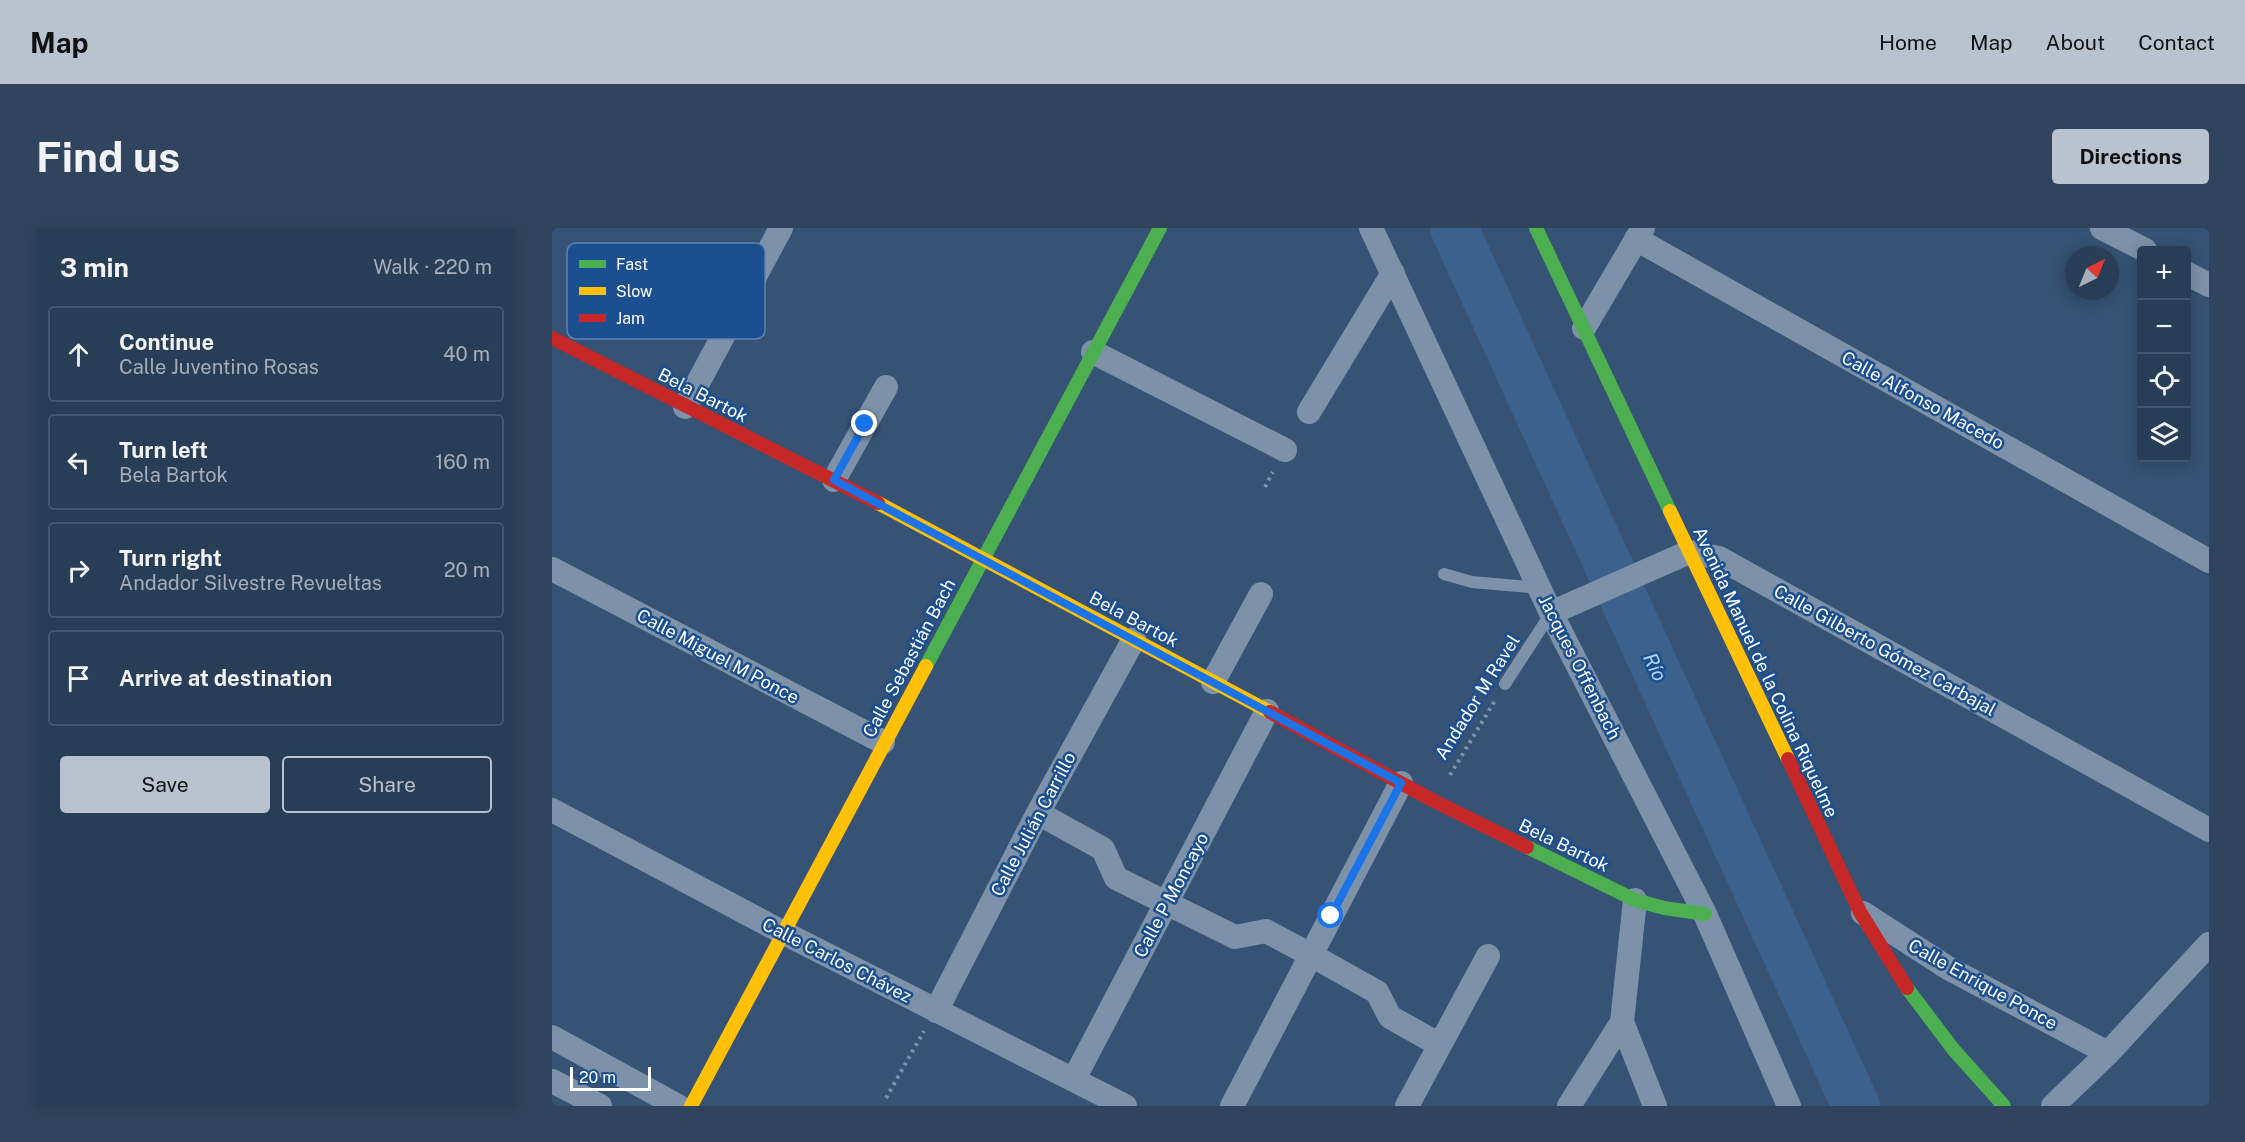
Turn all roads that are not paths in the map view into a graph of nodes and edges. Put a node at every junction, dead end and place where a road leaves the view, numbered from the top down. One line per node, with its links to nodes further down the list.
1 (781, 228): 8 (street)
2 (1160, 228): 15 (street, Calle Sebastián Bach)
3 (1371, 228): 9 (street, Jacques Offenbach)
4 (1536, 228): 12 (street, Avenida Manuel de la Colina Riquelme)
5 (2102, 228): 7 (street)
6 (1640, 234): 12 (street); 23 (street, Calle Alfonso Macedo)
7 (2137, 246)
8 (765, 258)
9 (1393, 273): 18 (street); 26 (street, Jacques Offenbach)
10 (2191, 275): 11 (street)
11 (2209, 285)
12 (1584, 327): 21 (street, Avenida Manuel de la Colina Riquelme)
13 (552, 338): 17 (street, Bela Bartok)
14 (722, 339): 17 (street)
15 (1094, 352): 19 (street); 22 (street, Calle Sebastián Bach)
16 (886, 387): 20 (street)
17 (686, 407): 20 (street, Bela Bartok)
18 (1309, 412)
19 (1285, 450)
20 (834, 480): 22 (street, Bela Bartok)
21 (1678, 557): 28 (street); 37 (street, Calle Gilberto Gómez Carbajal); 40 (street, Avenida Manuel de la Colina Riquelme)
22 (983, 558): 29 (street, Bela Bartok); 33 (street, Calle Sebastián Bach)
23 (2209, 561)
24 (552, 569): 33 (street, Calle Miguel M Ponce)
25 (1443, 574): 26 (lane)
26 (1540, 588): 28 (street, Jacques Offenbach)
27 (1261, 594): 30 (street)
28 (1562, 609): 31 (lane, Andador M Ravel); 41 (street, Jacques Offenbach)
29 (1134, 639): 30 (street, Bela Bartok); 36 (street, Calle Julián Carrillo)
30 (1212, 682): 32 (street, Bela Bartok)
31 (1504, 684)
32 (1268, 711): 34 (street, Bela Bartok); 39 (street, Calle P Moncayo)
33 (883, 742): 42 (street, Calle Sebastián Bach)
34 (1401, 783): 38 (street, Bela Bartok); 44 (street)
35 (552, 810): 42 (street, Calle Carlos Chávez)
36 (1038, 813): 39 (street); 46 (street, Calle Julián Carrillo)
37 (2209, 830)
38 (1635, 900): 41 (street, Bela Bartok); 47 (street)
39 (1167, 905): 44 (street); 52 (street, Calle P Moncayo)
40 (1860, 912): 51 (street, Calle Enrique Ponce); 63 (street, Avenida Manuel de la Colina Riquelme)
41 (1706, 914): 62 (street, Jacques Offenbach)
42 (782, 932): 46 (street, Calle Carlos Chávez); 56 (street, Calle Sebastián Bach)
43 (2209, 944): 51 (street)
44 (1311, 955): 49 (street); 58 (street)
45 (1488, 956): 49 (street)
46 (936, 1011): 52 (street, Calle Carlos Chávez)
47 (1622, 1022): 60 (street); 61 (street)
48 (552, 1037): 50 (street)
49 (1440, 1045): 59 (street)
50 (579, 1052): 53 (street); 55 (street)
51 (2108, 1053): 64 (street)
52 (1074, 1078): 57 (street, Calle Carlos Chávez)
53 (557, 1084): 54 (street)
54 (600, 1106)
55 (678, 1106)
56 (691, 1106)
57 (1125, 1106)
58 (1232, 1106)
59 (1407, 1106)
60 (1569, 1106)
61 (1655, 1106)
62 (1788, 1106)
63 (2004, 1106)
64 (2053, 1106)

